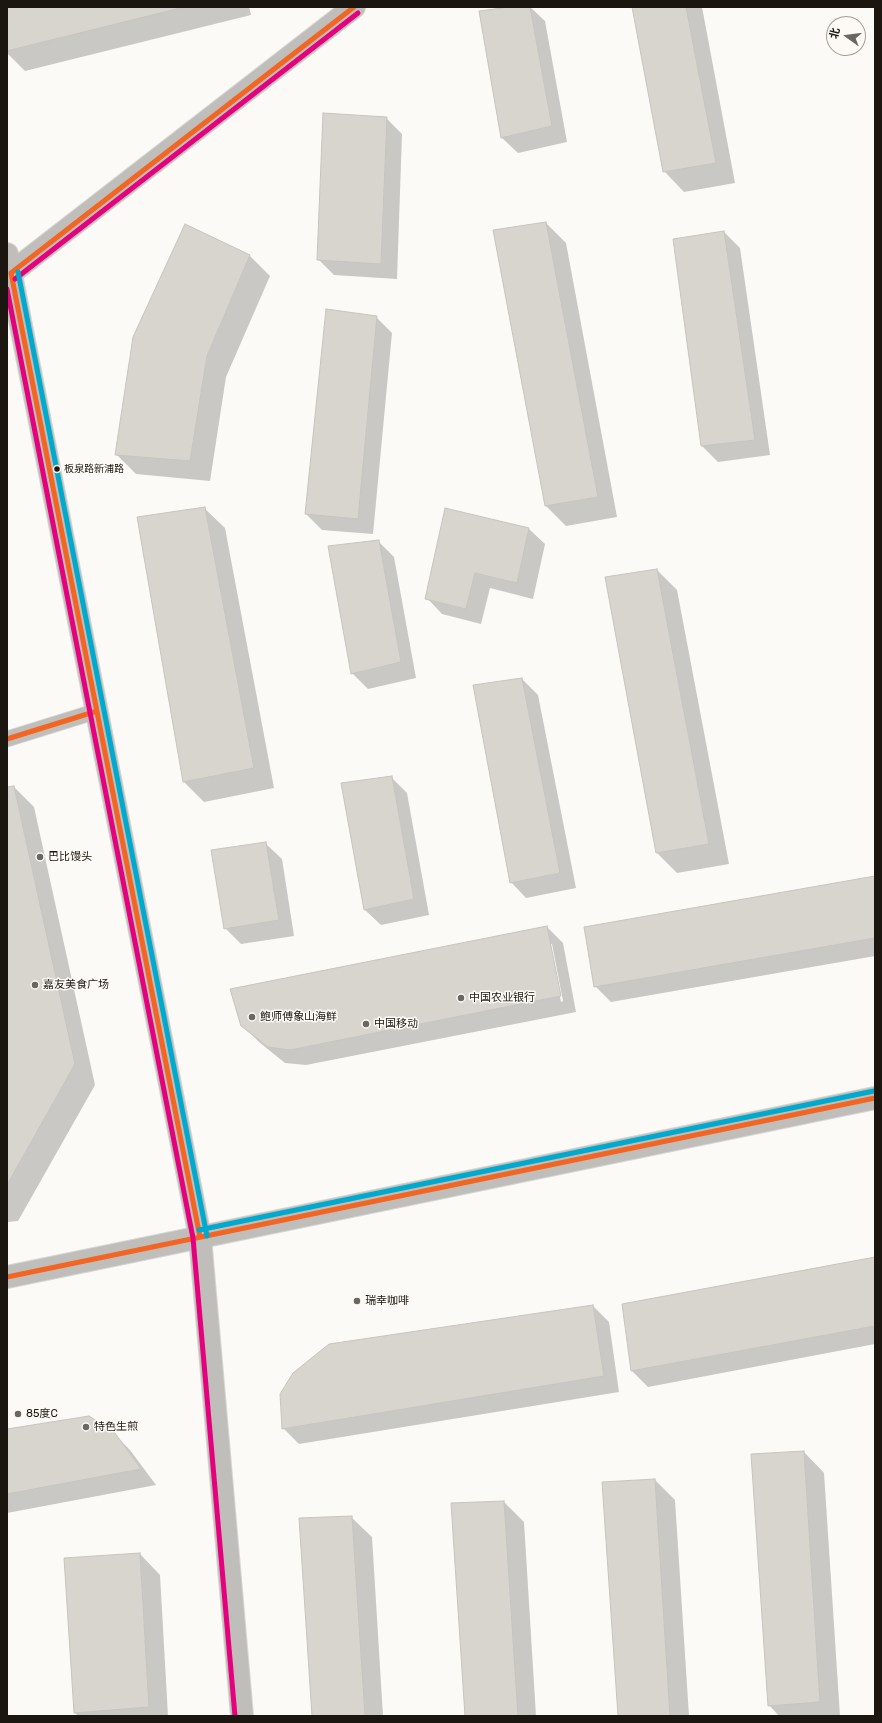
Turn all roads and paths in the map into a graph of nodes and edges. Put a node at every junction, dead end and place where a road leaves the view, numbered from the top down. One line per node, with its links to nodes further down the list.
1 (354, 7): 2 (street)
2 (8, 267): 3 (street)
3 (97, 711): 4 (lane); 6 (street)
4 (7, 739)
5 (875, 1098): 6 (street)
6 (200, 1237): 7 (street); 8 (street)
7 (7, 1277)
8 (242, 1716)

